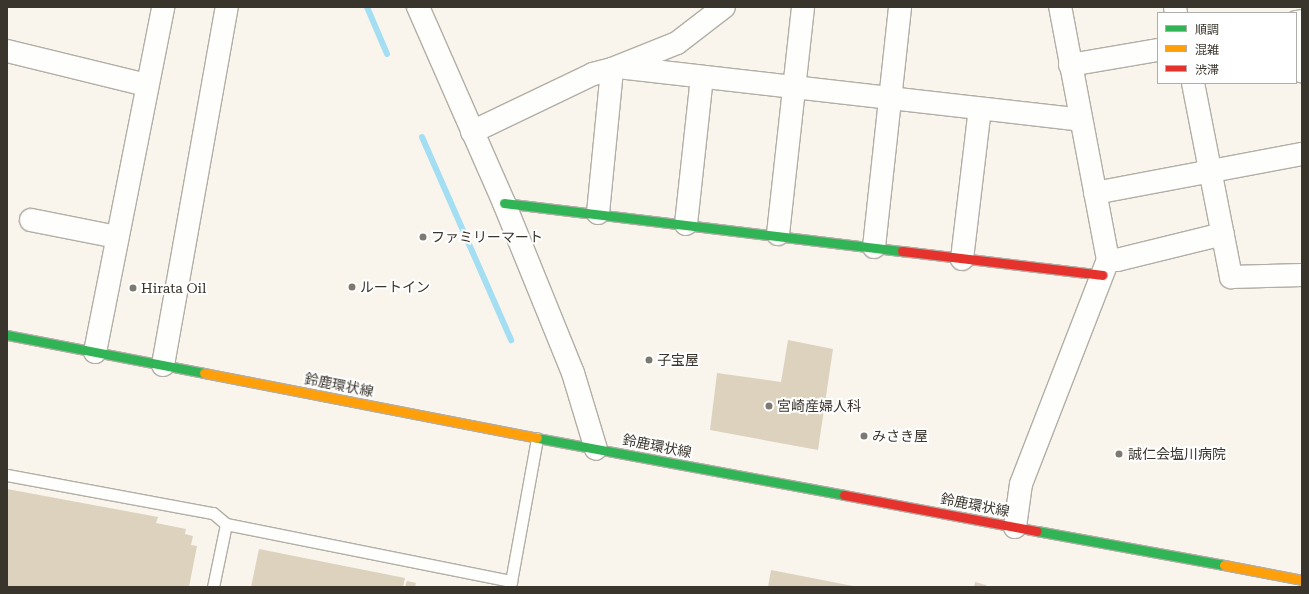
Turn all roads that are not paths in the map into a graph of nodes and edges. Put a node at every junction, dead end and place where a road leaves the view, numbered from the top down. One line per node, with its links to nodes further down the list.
1 (163, 7): 16 (street)
2 (227, 7): 38 (street)
3 (418, 7): 21 (street)
4 (724, 7): 12 (street)
5 (803, 7): 17 (street)
6 (900, 7): 18 (street)
7 (1060, 7): 11 (street)
8 (1297, 45): 13 (street)
9 (1157, 50): 11 (street)
10 (7, 51): 16 (street)
11 (1070, 65): 20 (street)
12 (615, 68): 14 (street); 21 (street); 26 (street)
13 (1302, 71)
14 (702, 77): 17 (street); 28 (street)
15 (1193, 84): 23 (street)
16 (148, 85): 31 (street)
17 (794, 88): 18 (street); 29 (street)
18 (889, 99): 19 (street); 32 (street)
19 (980, 109): 20 (street); 33 (street)
20 (1080, 120): 24 (street)
21 (472, 132): 25 (street)
22 (1302, 154): 23 (street)
23 (1210, 171): 24 (street); 30 (street)
24 (1095, 193): 34 (street)
25 (504, 202): 26 (main road); 40 (street)
26 (598, 213): 28 (main road)
27 (31, 220): 31 (street)
28 (686, 224): 29 (main road)
29 (778, 234): 32 (main road)
30 (1223, 234): 34 (street); 35 (street)
31 (118, 237): 37 (street)
32 (874, 247): 33 (main road)
33 (962, 259): 34 (main road)
34 (1105, 268): 43 (street)
35 (1302, 275)
36 (7, 335): 37 (main road, 鈴鹿環状線)
37 (95, 352): 38 (main road, 鈴鹿環状線)
38 (163, 365): 39 (main road, 鈴鹿環状線)
39 (537, 438): 40 (main road, 鈴鹿環状線); 45 (lane)
40 (596, 448): 43 (main road, 鈴鹿環状線)
41 (7, 475): 42 (lane)
42 (226, 524): 45 (lane); 46 (lane)
43 (1015, 527): 44 (main road, 鈴鹿環状線)
44 (1302, 580)
45 (511, 584)
46 (213, 587)

